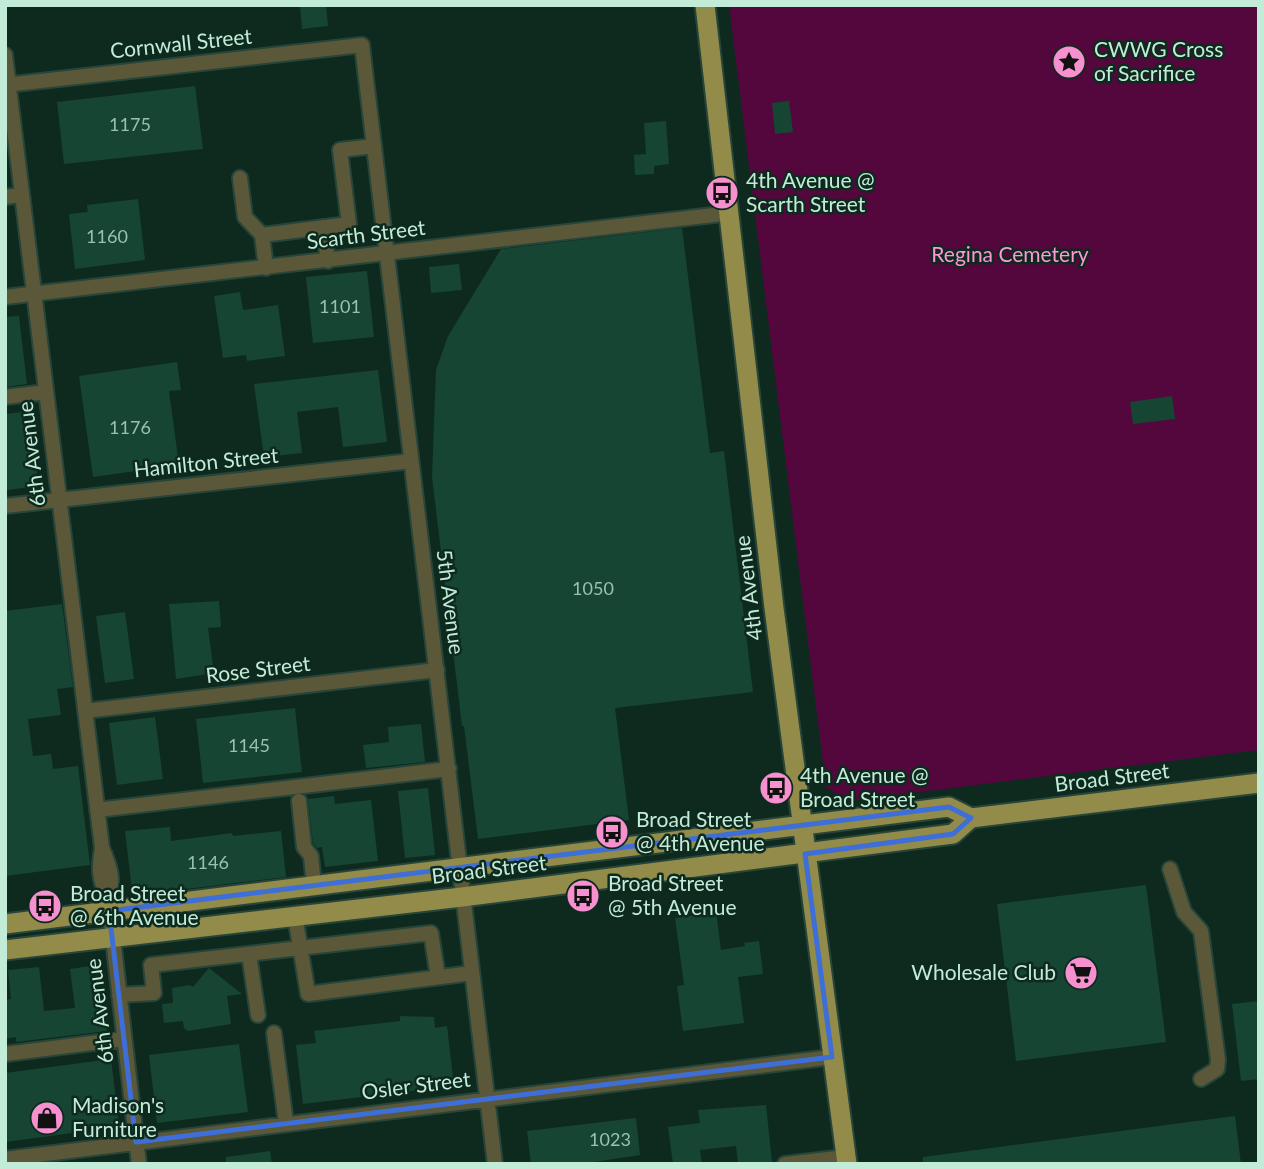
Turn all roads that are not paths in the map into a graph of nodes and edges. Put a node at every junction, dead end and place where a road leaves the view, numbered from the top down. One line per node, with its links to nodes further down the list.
1 (705, 5): 9 (main road, 4th Avenue)
2 (362, 45): 4 (street, Cornwall Street); 5 (street, 5th Avenue)
3 (5, 55): 4 (street, 6th Avenue)
4 (7, 84): 7 (street, 6th Avenue)
5 (374, 146): 10 (street); 12 (street, 5th Avenue)
6 (240, 178): 11 (street)
7 (22, 195): 8 (street); 15 (street, 6th Avenue)
8 (5, 197)
9 (731, 213): 12 (street, Scarth Street); 29 (main road, 4th Avenue)
10 (323, 227): 11 (street); 13 (street)
11 (262, 235): 14 (street)
12 (387, 254): 13 (street, Scarth Street); 19 (street, 5th Avenue)
13 (328, 261): 14 (street, Scarth Street)
14 (266, 268): 15 (street, Scarth Street)
15 (34, 293): 16 (street, Scarth Street); 17 (street, 6th Avenue)
16 (5, 297)
17 (46, 392): 18 (street); 20 (street, 6th Avenue)
18 (5, 397)
19 (411, 461): 20 (street, Hamilton Street); 22 (street, 5th Avenue)
20 (59, 500): 21 (street, Hamilton Street); 23 (street, 6th Avenue)
21 (5, 506)
22 (437, 670): 23 (street, Rose Street); 24 (street, 5th Avenue)
23 (85, 711): 27 (street, 6th Avenue)
24 (449, 769): 27 (street); 31 (street, 5th Avenue)
25 (1259, 783): 28 (main road, Broad Street)
26 (299, 801): 33 (street)
27 (97, 810): 35 (street, 6th Avenue)
28 (971, 818): 29 (main road, Broad Street); 30 (main road, Broad Street)
29 (802, 824): 30 (main road, 4th Avenue); 31 (main road, Broad Street)
30 (805, 853): 34 (main road, Broad Street); 49 (main road, 4th Avenue)
31 (459, 869): 33 (main road, Broad Street); 34 (street, 5th Avenue)
32 (1170, 869): 50 (street)
33 (314, 885): 35 (main road, Broad Street)
34 (463, 897): 36 (main road, Broad Street); 42 (street, 5th Avenue)
35 (108, 904): 37 (main road, Broad Street); 38 (street, 6th Avenue)
36 (295, 916): 38 (main road, Broad Street); 39 (street)
37 (5, 924)
38 (113, 937): 40 (main road, Broad Street); 44 (street, 6th Avenue)
39 (300, 948): 41 (street); 43 (street); 43 (street)
40 (5, 950)
41 (248, 954): 44 (street); 45 (street)
42 (472, 973): 43 (street); 51 (street, 5th Avenue)
43 (438, 977)
44 (119, 995): 47 (street, 6th Avenue)
45 (258, 1015)
46 (274, 1033): 52 (street)
47 (124, 1039): 48 (street); 53 (street, 6th Avenue)
48 (5, 1054)
49 (832, 1057): 51 (street, Osler Street); 55 (main road, 4th Avenue)
50 (1201, 1079)
51 (487, 1098): 52 (street, Osler Street); 57 (street, 5th Avenue)
52 (286, 1123): 53 (street, Osler Street)
53 (136, 1142): 54 (street, Osler Street); 56 (street, 6th Avenue)
54 (5, 1159)
55 (846, 1160): 58 (street)
56 (139, 1164)
57 (495, 1164)
58 (785, 1164)

